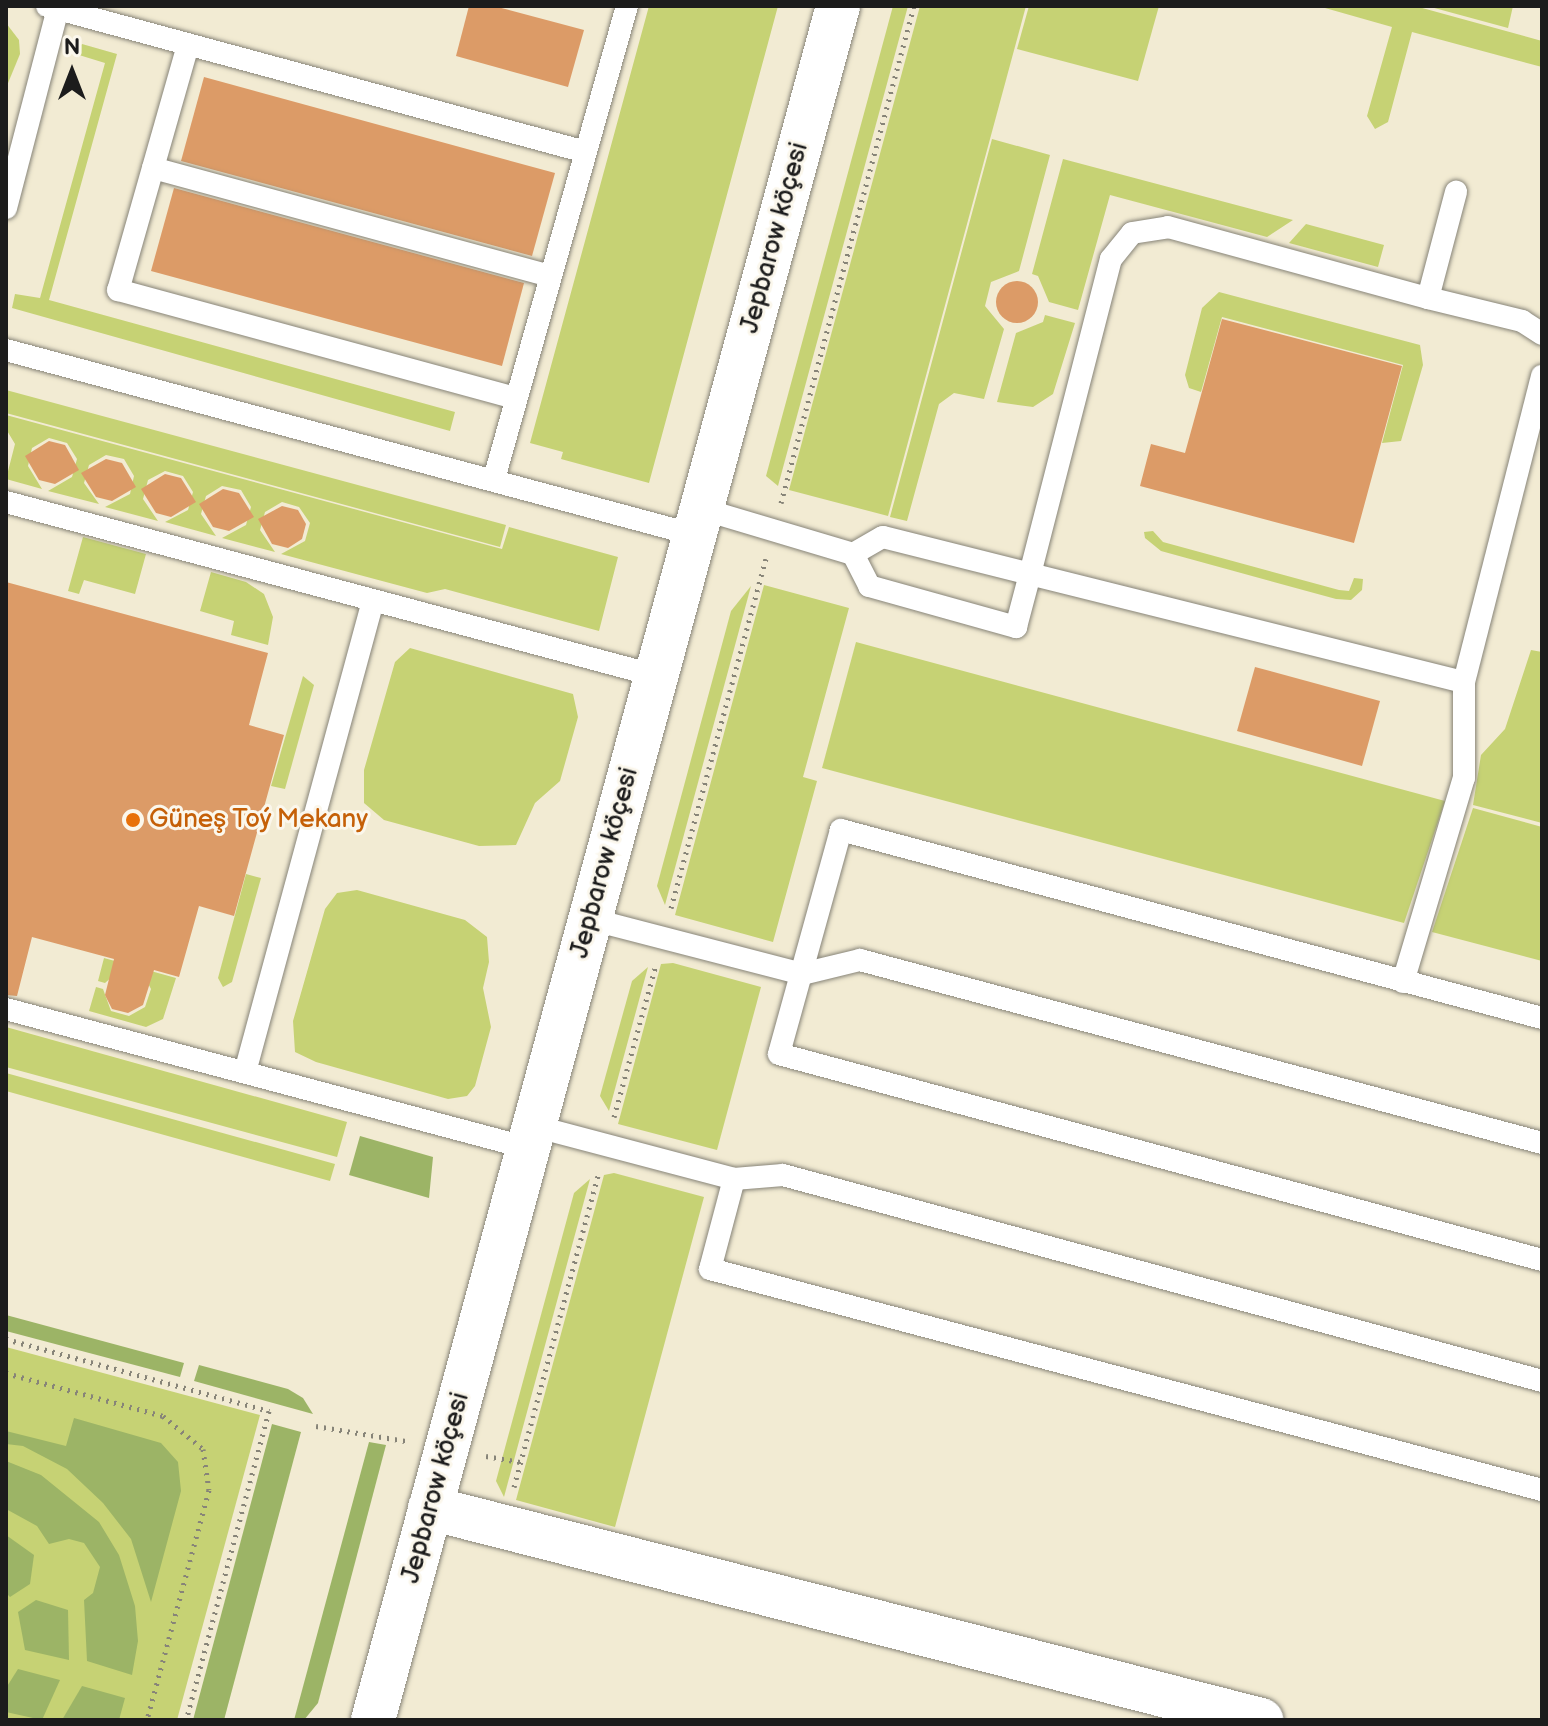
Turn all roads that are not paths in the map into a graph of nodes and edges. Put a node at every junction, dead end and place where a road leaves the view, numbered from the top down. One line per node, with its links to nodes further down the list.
1 (627, 6): 5 (lane)
2 (838, 6): 17 (street, Jepbarow köçesi)
3 (53, 8): 4 (lane); 8 (lane)
4 (188, 45): 5 (lane); 6 (lane)
5 (586, 152): 9 (lane)
6 (153, 168): 9 (lane); 14 (lane)
7 (1456, 192): 10 (lane)
8 (6, 208)
9 (551, 276): 14 (lane)
10 (1428, 298): 11 (lane); 19 (lane)
11 (1542, 334)
12 (6, 350): 15 (lane)
13 (1542, 376): 22 (lane)
14 (516, 398): 15 (lane)
15 (494, 479): 17 (lane)
16 (6, 502): 20 (lane)
17 (698, 522): 18 (lane); 21 (street, Jepbarow köçesi)
18 (853, 554): 19 (lane); 19 (lane)
19 (1030, 574): 22 (lane)
20 (373, 601): 21 (lane); 28 (lane)
21 (657, 676): 23 (street, Jepbarow köçesi)
22 (1464, 682): 25 (lane)
23 (590, 919): 24 (lane); 29 (street, Jepbarow köçesi)
24 (802, 974): 25 (lane); 30 (lane); 32 (lane)
25 (1403, 982): 27 (lane)
26 (6, 1009): 28 (lane)
27 (1542, 1018)
28 (245, 1072): 29 (lane)
29 (531, 1137): 31 (lane); 35 (street, Jepbarow köçesi)
30 (1542, 1143)
31 (734, 1179): 33 (lane); 34 (lane)
32 (1542, 1260)
33 (1542, 1381)
34 (1542, 1490)
35 (430, 1508): 36 (street, Jepbarow köçesi); 37 (street)
36 (373, 1720)
37 (1261, 1720)

